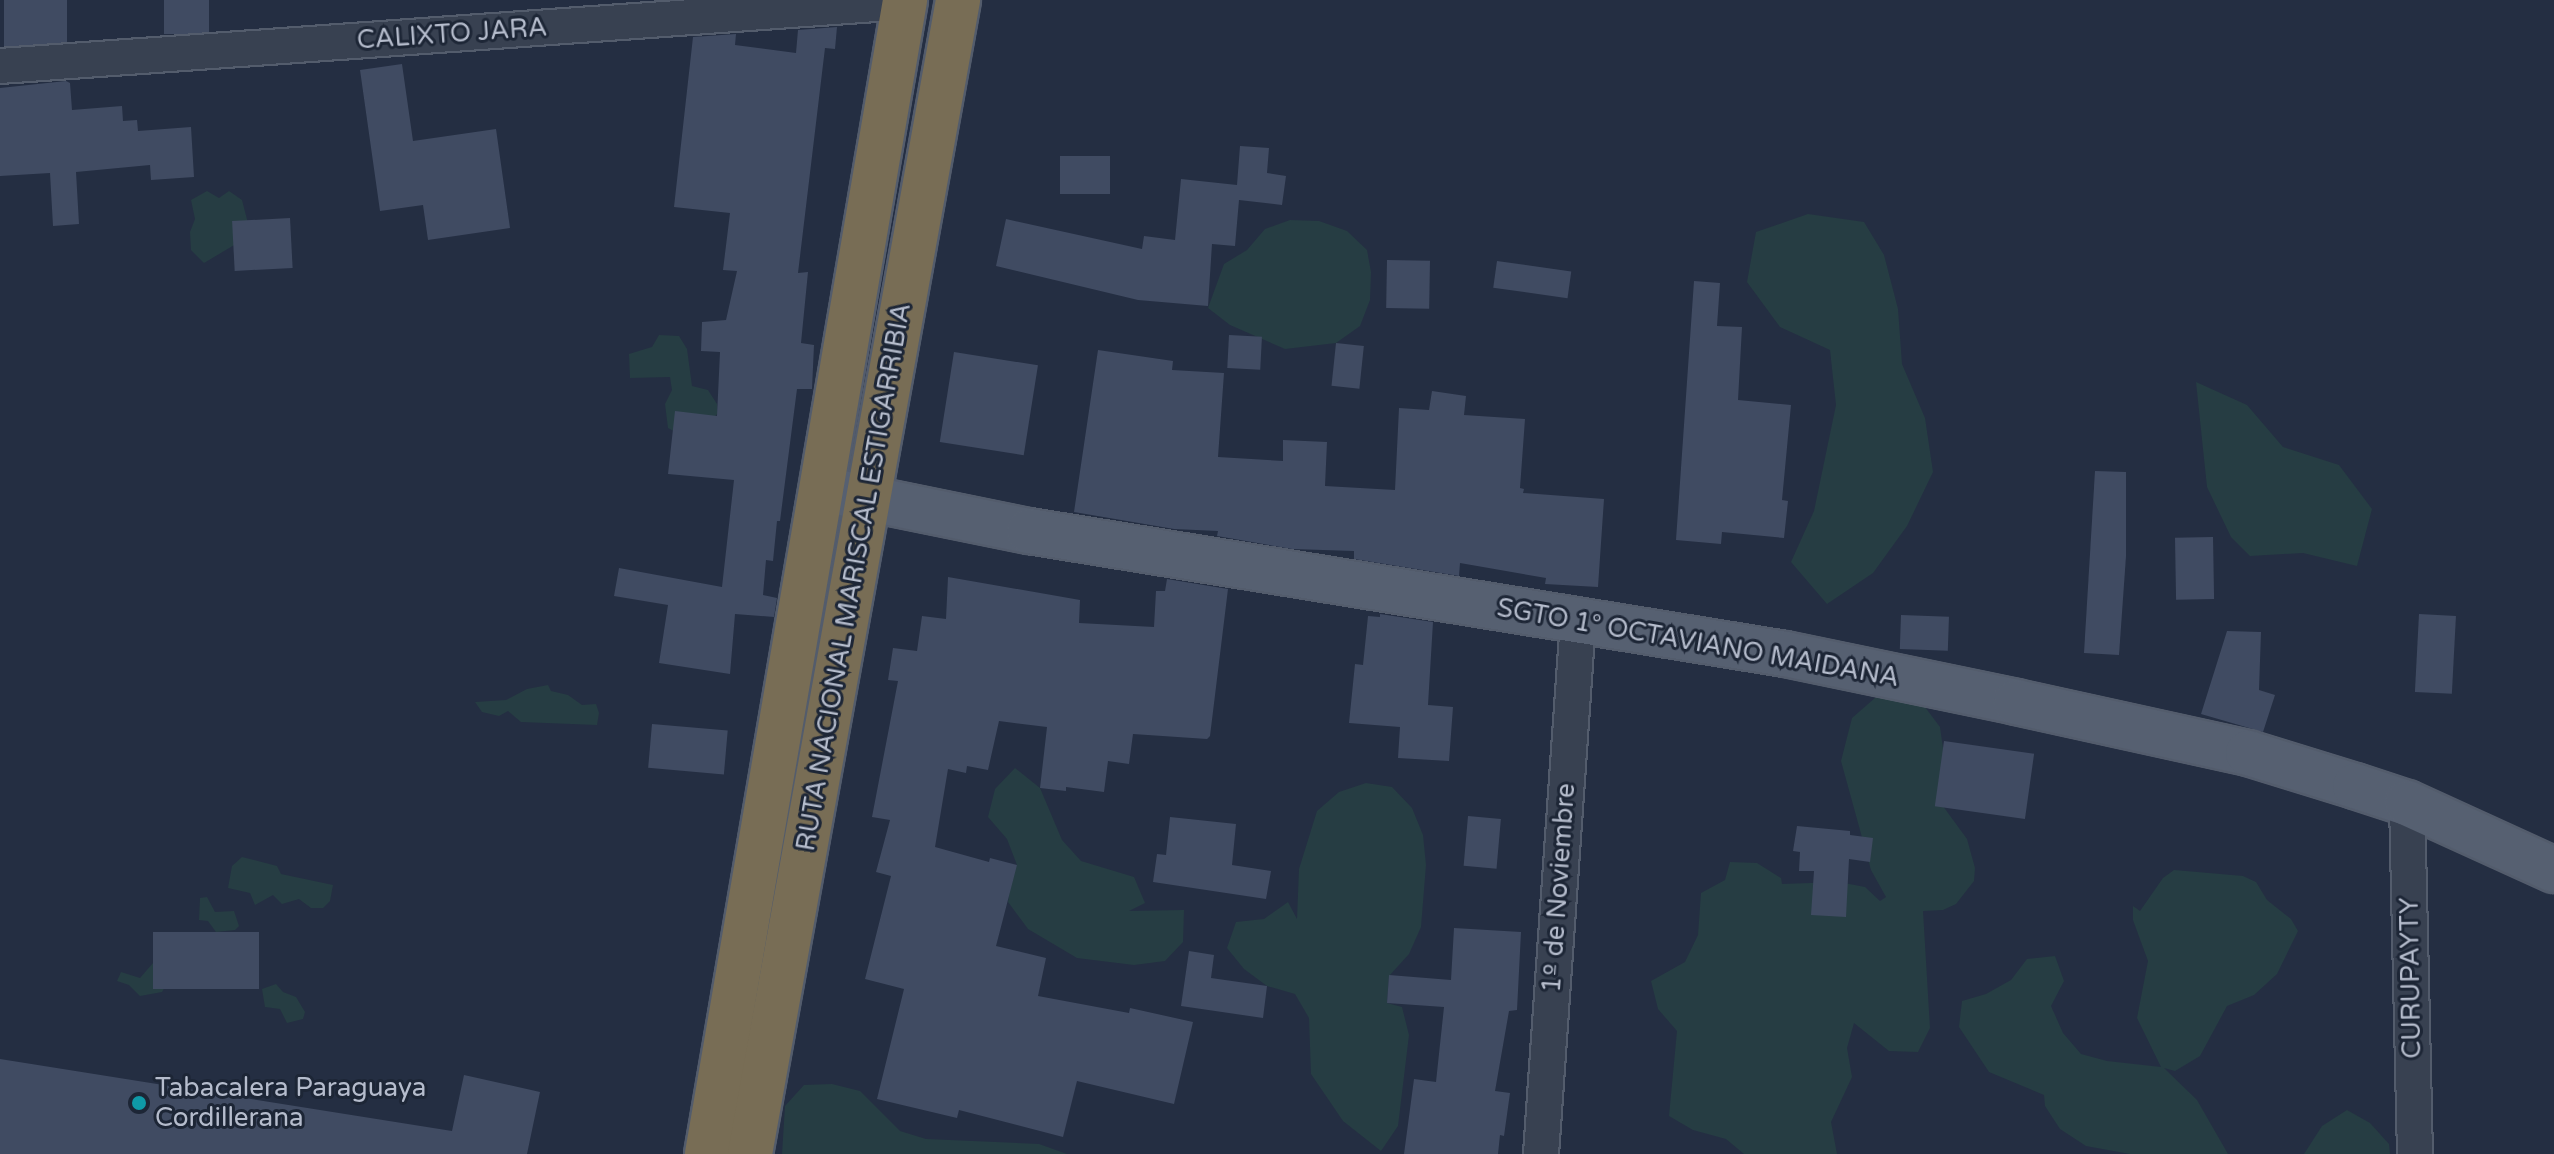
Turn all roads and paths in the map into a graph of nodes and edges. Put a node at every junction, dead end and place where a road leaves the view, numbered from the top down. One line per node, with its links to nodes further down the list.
1 (958, 0): 5 (highway, RUTA NACIONAL MARISCAL ESTIGARRIBIA)
2 (905, 1): 3 (street, CALIXTO JARA); 4 (highway, RUTA NACIONAL MARISCAL ESTIGARRIBIA)
3 (0, 66)
4 (822, 489): 5 (main road, SGTO 1° OCTAVIANO MAIDANA); 9 (highway, RUTA NACIONAL MARISCAL ESTIGARRIBIA)
5 (868, 500): 6 (main road, SGTO 1° OCTAVIANO MAIDANA); 10 (highway, RUTA NACIONAL MARISCAL ESTIGARRIBIA)
6 (1578, 621): 7 (main road, SGTO 1° OCTAVIANO MAIDANA); 11 (street, 1º de Noviembre)
7 (2407, 803): 8 (main road, SGTO 1° OCTAVIANO MAIDANA); 12 (street, CURUPAYTY)
8 (2554, 870)
9 (707, 1154)
10 (750, 1154)
11 (1541, 1154)
12 (2415, 1154)

